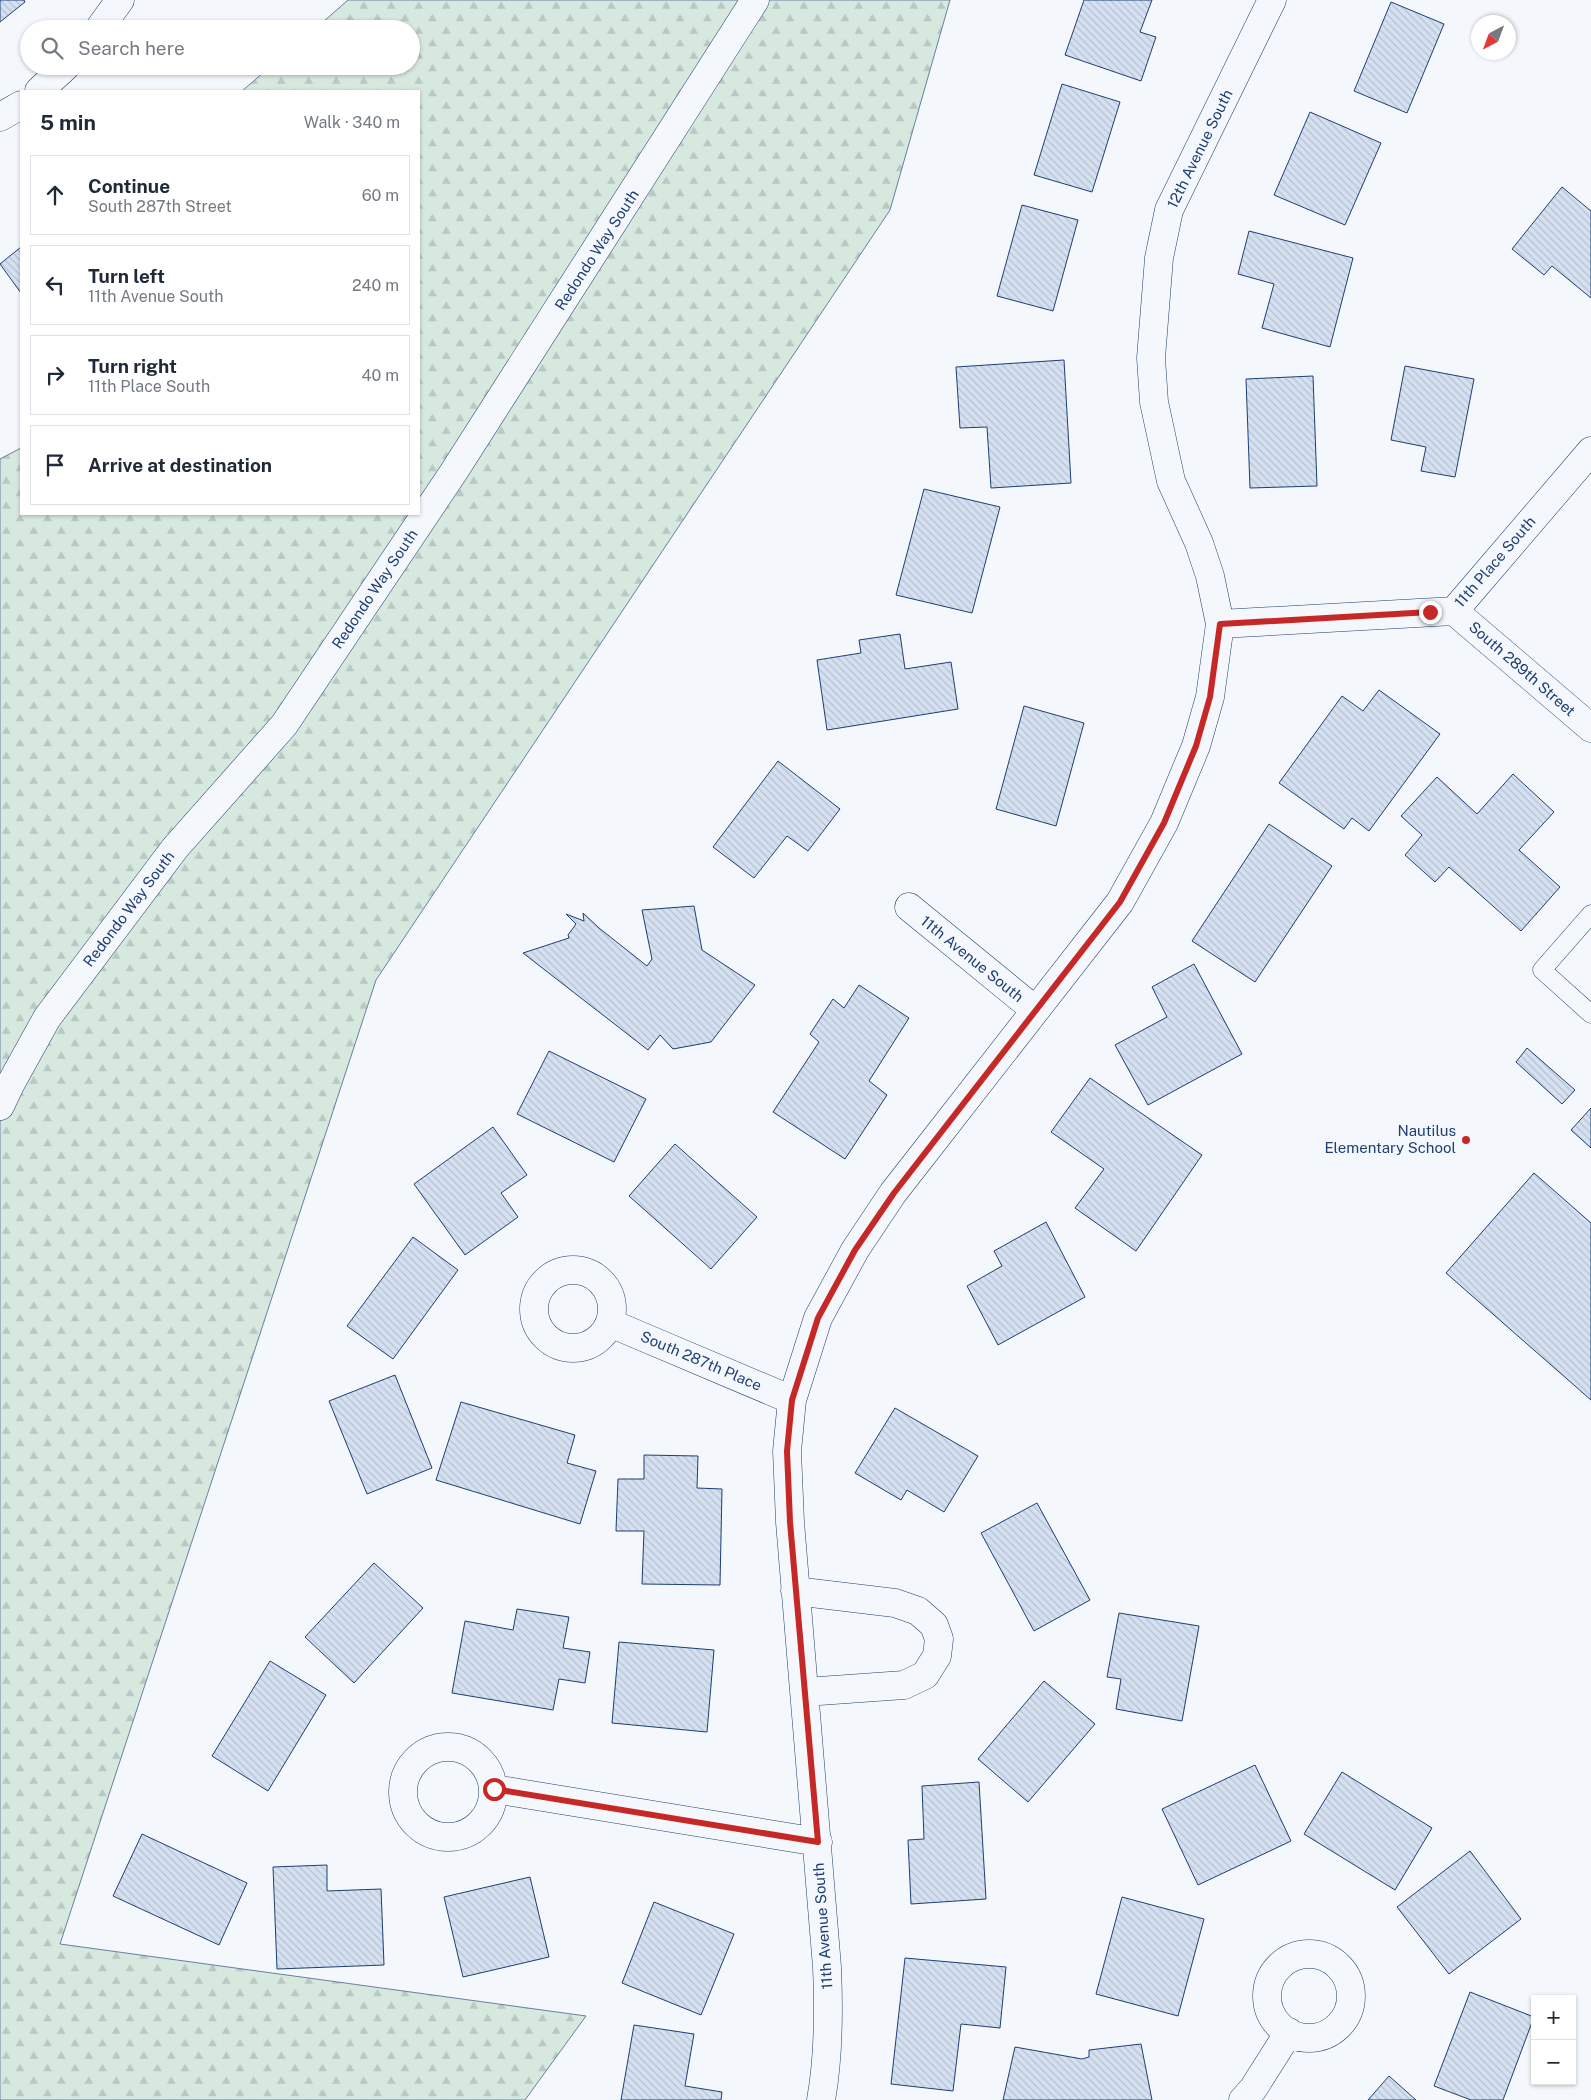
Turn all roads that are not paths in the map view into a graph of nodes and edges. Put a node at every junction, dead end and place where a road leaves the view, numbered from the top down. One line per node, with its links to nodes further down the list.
1 (120, 0): 4 (street)
2 (755, 0): 17 (street, Redondo Way South)
3 (1272, 0): 11 (street, 12th Avenue South)
4 (106, 20)
5 (56, 75): 6 (street)
6 (40, 90)
7 (20, 106): 8 (street)
8 (0, 117)
9 (1591, 451): 10 (street, 11th Place South)
10 (1454, 610): 11 (street, 11th Place South); 12 (street, South 289th Street)
11 (1220, 624): 15 (street, 11th Avenue South)
12 (1591, 728)
13 (910, 907): 15 (street, 11th Avenue South)
14 (1591, 914): 16 (lane)
15 (1034, 1010): 19 (street, 11th Avenue South)
16 (1591, 1014)
17 (0, 1106)
18 (610, 1323): 19 (street, South 287th Place)
19 (792, 1400): 20 (street, 11th Avenue South)
20 (795, 1591): 21 (street, 11th Avenue South); 21 (street)
21 (805, 1692): 23 (street, 11th Avenue South)
22 (494, 1789): 23 (street)
23 (818, 1842): 25 (street, 11th Avenue South)
24 (1289, 2032): 26 (street)
25 (821, 2100)
26 (1243, 2100)

